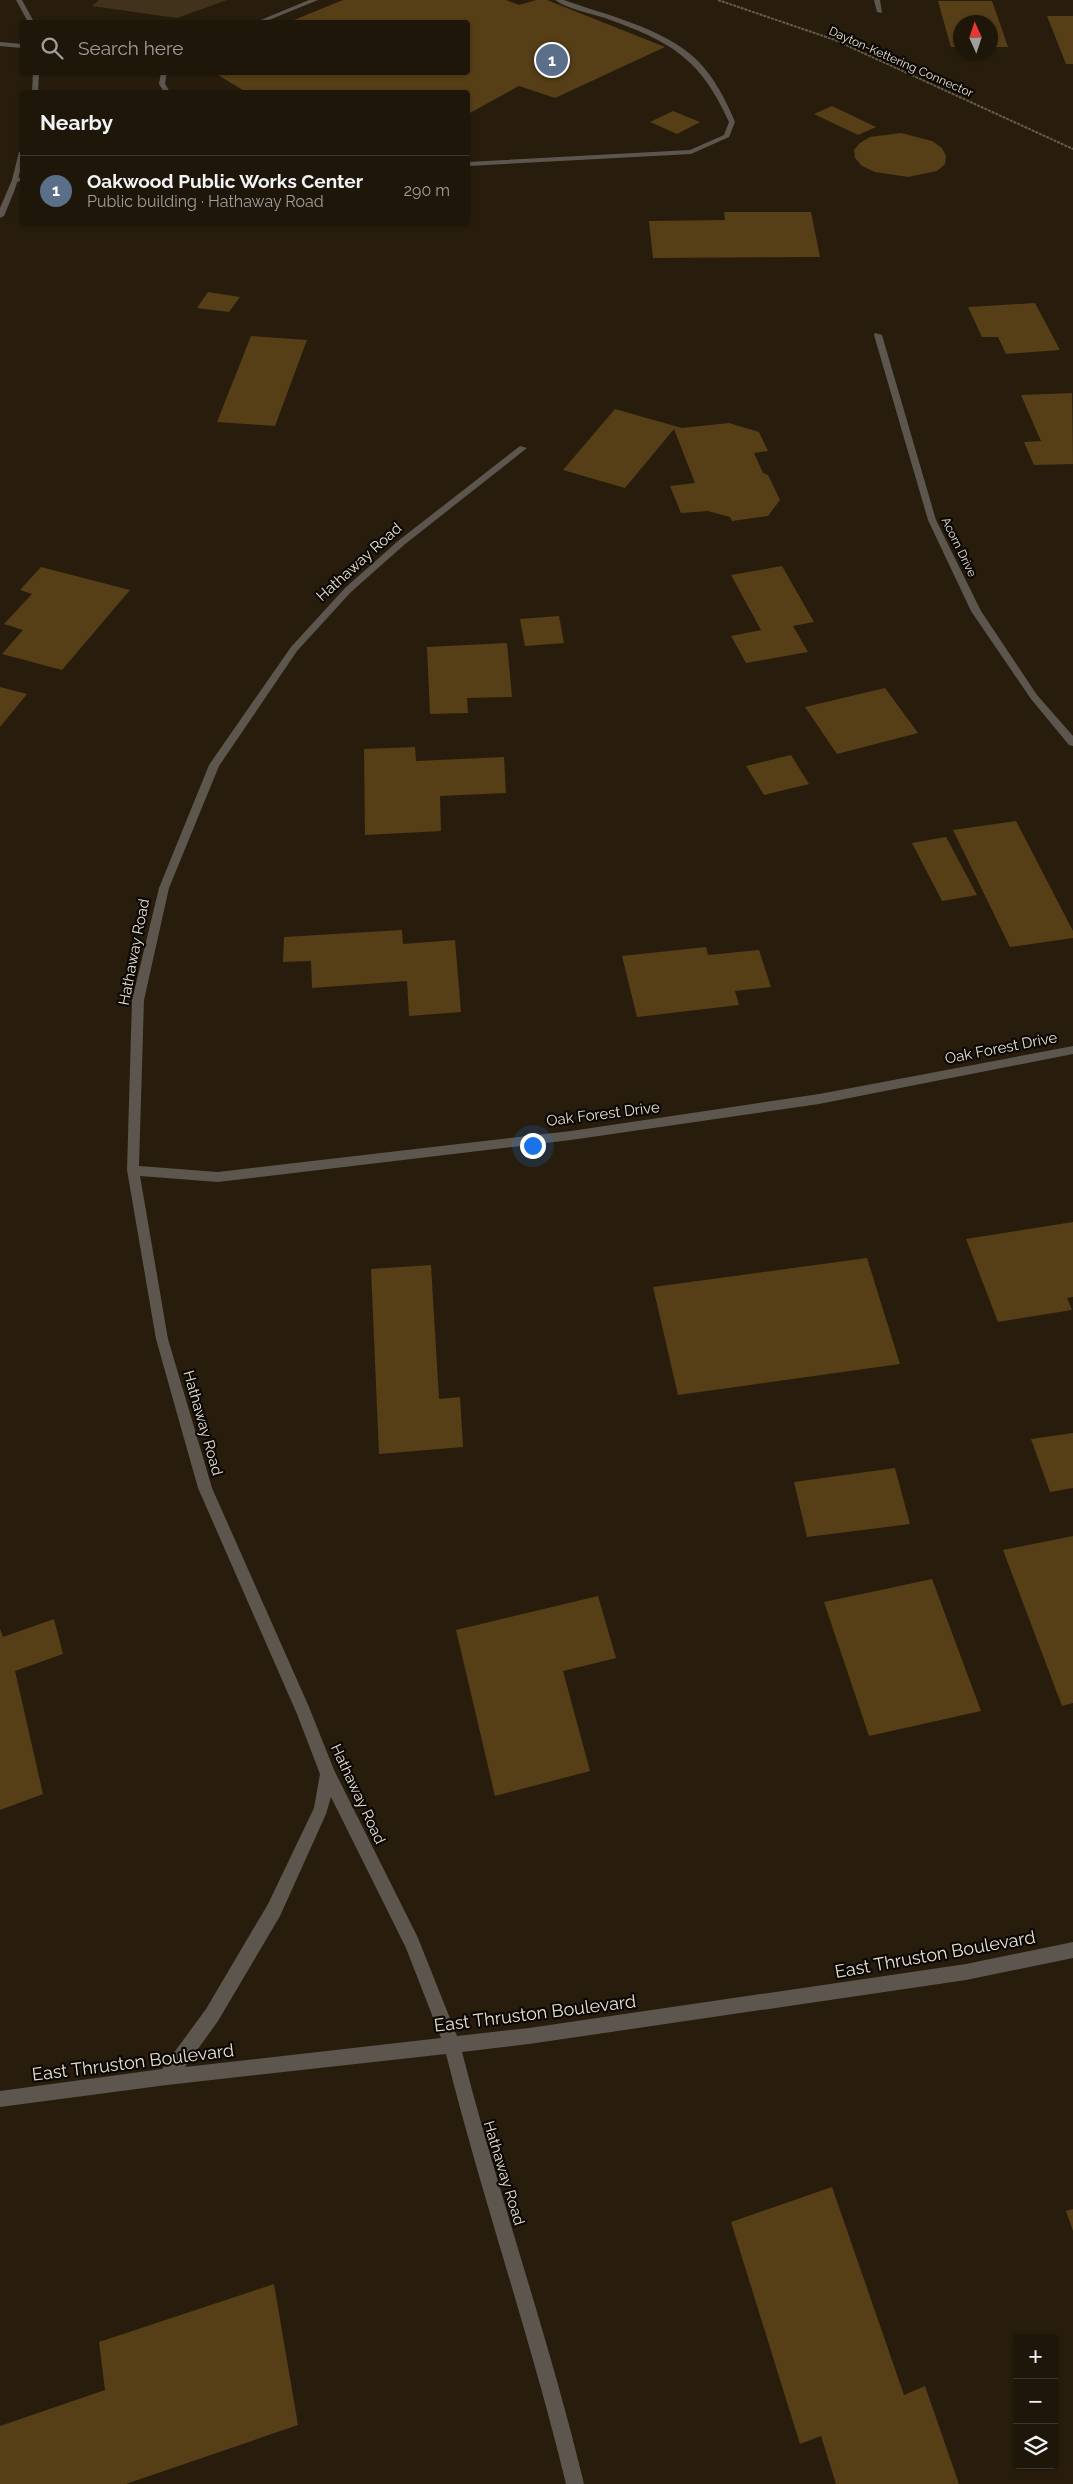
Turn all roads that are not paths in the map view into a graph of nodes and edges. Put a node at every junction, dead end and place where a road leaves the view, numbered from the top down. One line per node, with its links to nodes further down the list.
1 (19, 0): 6 (street)
2 (315, 0): 7 (street)
3 (558, 0): 14 (street)
4 (877, 0): 5 (street)
5 (880, 12)
6 (30, 20)
7 (264, 20)
8 (0, 44): 9 (street)
9 (20, 46)
10 (36, 75): 12 (street)
11 (164, 75): 13 (street)
12 (35, 90)
13 (166, 90)
14 (470, 164)
15 (19, 180): 16 (street)
16 (0, 216)
17 (878, 335): 19 (street, Acorn Drive)
18 (523, 448): 21 (street, Hathaway Road)
19 (1073, 743)
20 (1073, 1050): 21 (street, Oak Forest Drive)
21 (133, 1170): 22 (street, Hathaway Road)
22 (328, 1774): 24 (street, Hathaway Road); 25 (street)
23 (1073, 1950): 24 (street, East Thruston Boulevard)
24 (452, 2045): 25 (street, East Thruston Boulevard); 27 (street, Hathaway Road)
25 (167, 2077): 26 (street, East Thruston Boulevard)
26 (0, 2099)
27 (574, 2484)

